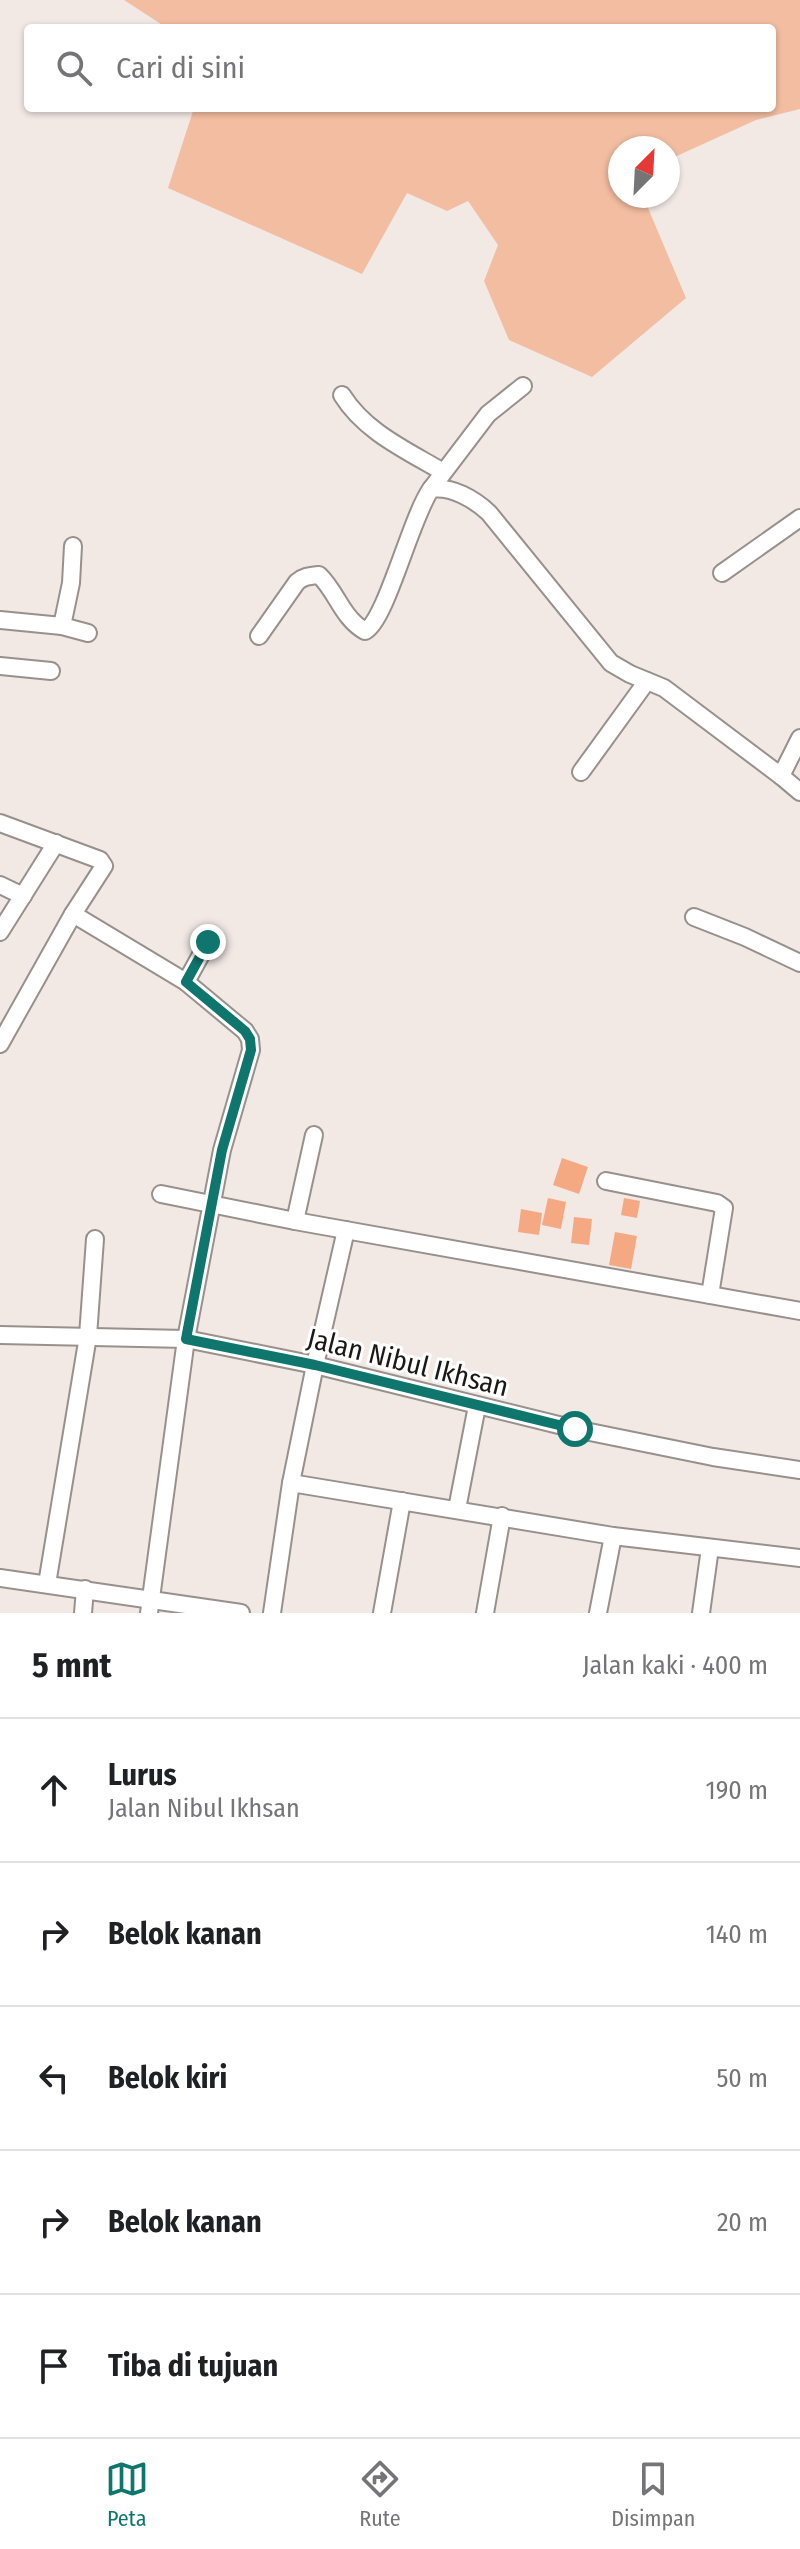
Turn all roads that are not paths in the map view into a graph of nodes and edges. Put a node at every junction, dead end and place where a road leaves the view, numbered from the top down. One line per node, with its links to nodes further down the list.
1 (523, 386): 3 (street)
2 (342, 395): 3 (street)
3 (443, 472): 4 (street)
4 (431, 489): 11 (street); 14 (street)
5 (800, 518): 7 (street)
6 (73, 546): 9 (street)
7 (722, 573)
8 (0, 620): 9 (street)
9 (62, 626): 10 (street)
10 (88, 633)
11 (259, 636)
12 (0, 666): 13 (street)
13 (51, 671)
14 (647, 681): 16 (street); 17 (street)
15 (800, 738): 17 (street)
16 (581, 772)
17 (781, 776): 18 (street)
18 (800, 792)
19 (0, 823): 20 (street)
20 (56, 843): 22 (street); 23 (street)
21 (0, 885): 22 (street)
22 (23, 896): 25 (street)
23 (73, 914): 28 (street); 29 (street)
24 (694, 917): 27 (street)
25 (0, 932)
26 (208, 942): 28 (street)
27 (800, 963)
28 (186, 982): 33 (street)
29 (0, 1044)
30 (314, 1135): 34 (street)
31 (606, 1181): 37 (street)
32 (161, 1194): 33 (street)
33 (212, 1203): 34 (street); 41 (street)
34 (295, 1221): 35 (street)
35 (346, 1230): 37 (street); 42 (street)
36 (95, 1239): 40 (street)
37 (710, 1295): 38 (street)
38 (800, 1311)
39 (0, 1335): 40 (street, Jalan Nibul Ikhsan)
40 (88, 1336): 41 (street, Jalan Nibul Ikhsan); 53 (street)
41 (186, 1339): 42 (street, Jalan Nibul Ikhsan); 55 (street)
42 (315, 1365): 43 (street, Jalan Nibul Ikhsan); 45 (street)
43 (477, 1406): 44 (street, Jalan Nibul Ikhsan); 47 (street)
44 (800, 1470)
45 (291, 1483): 46 (street); 59 (street)
46 (402, 1501): 47 (street); 60 (street)
47 (457, 1509): 48 (street)
48 (502, 1516): 49 (street); 61 (street)
49 (613, 1536): 50 (street); 62 (street)
50 (710, 1548): 51 (street); 63 (street)
51 (800, 1558)
52 (0, 1578): 53 (street)
53 (47, 1584): 54 (street)
54 (85, 1589): 55 (street); 57 (street)
55 (150, 1606): 56 (street)
56 (174, 1608): 58 (street)
57 (83, 1613)
58 (241, 1613)
59 (272, 1613)
60 (382, 1613)
61 (485, 1613)
62 (598, 1613)
63 (701, 1613)

